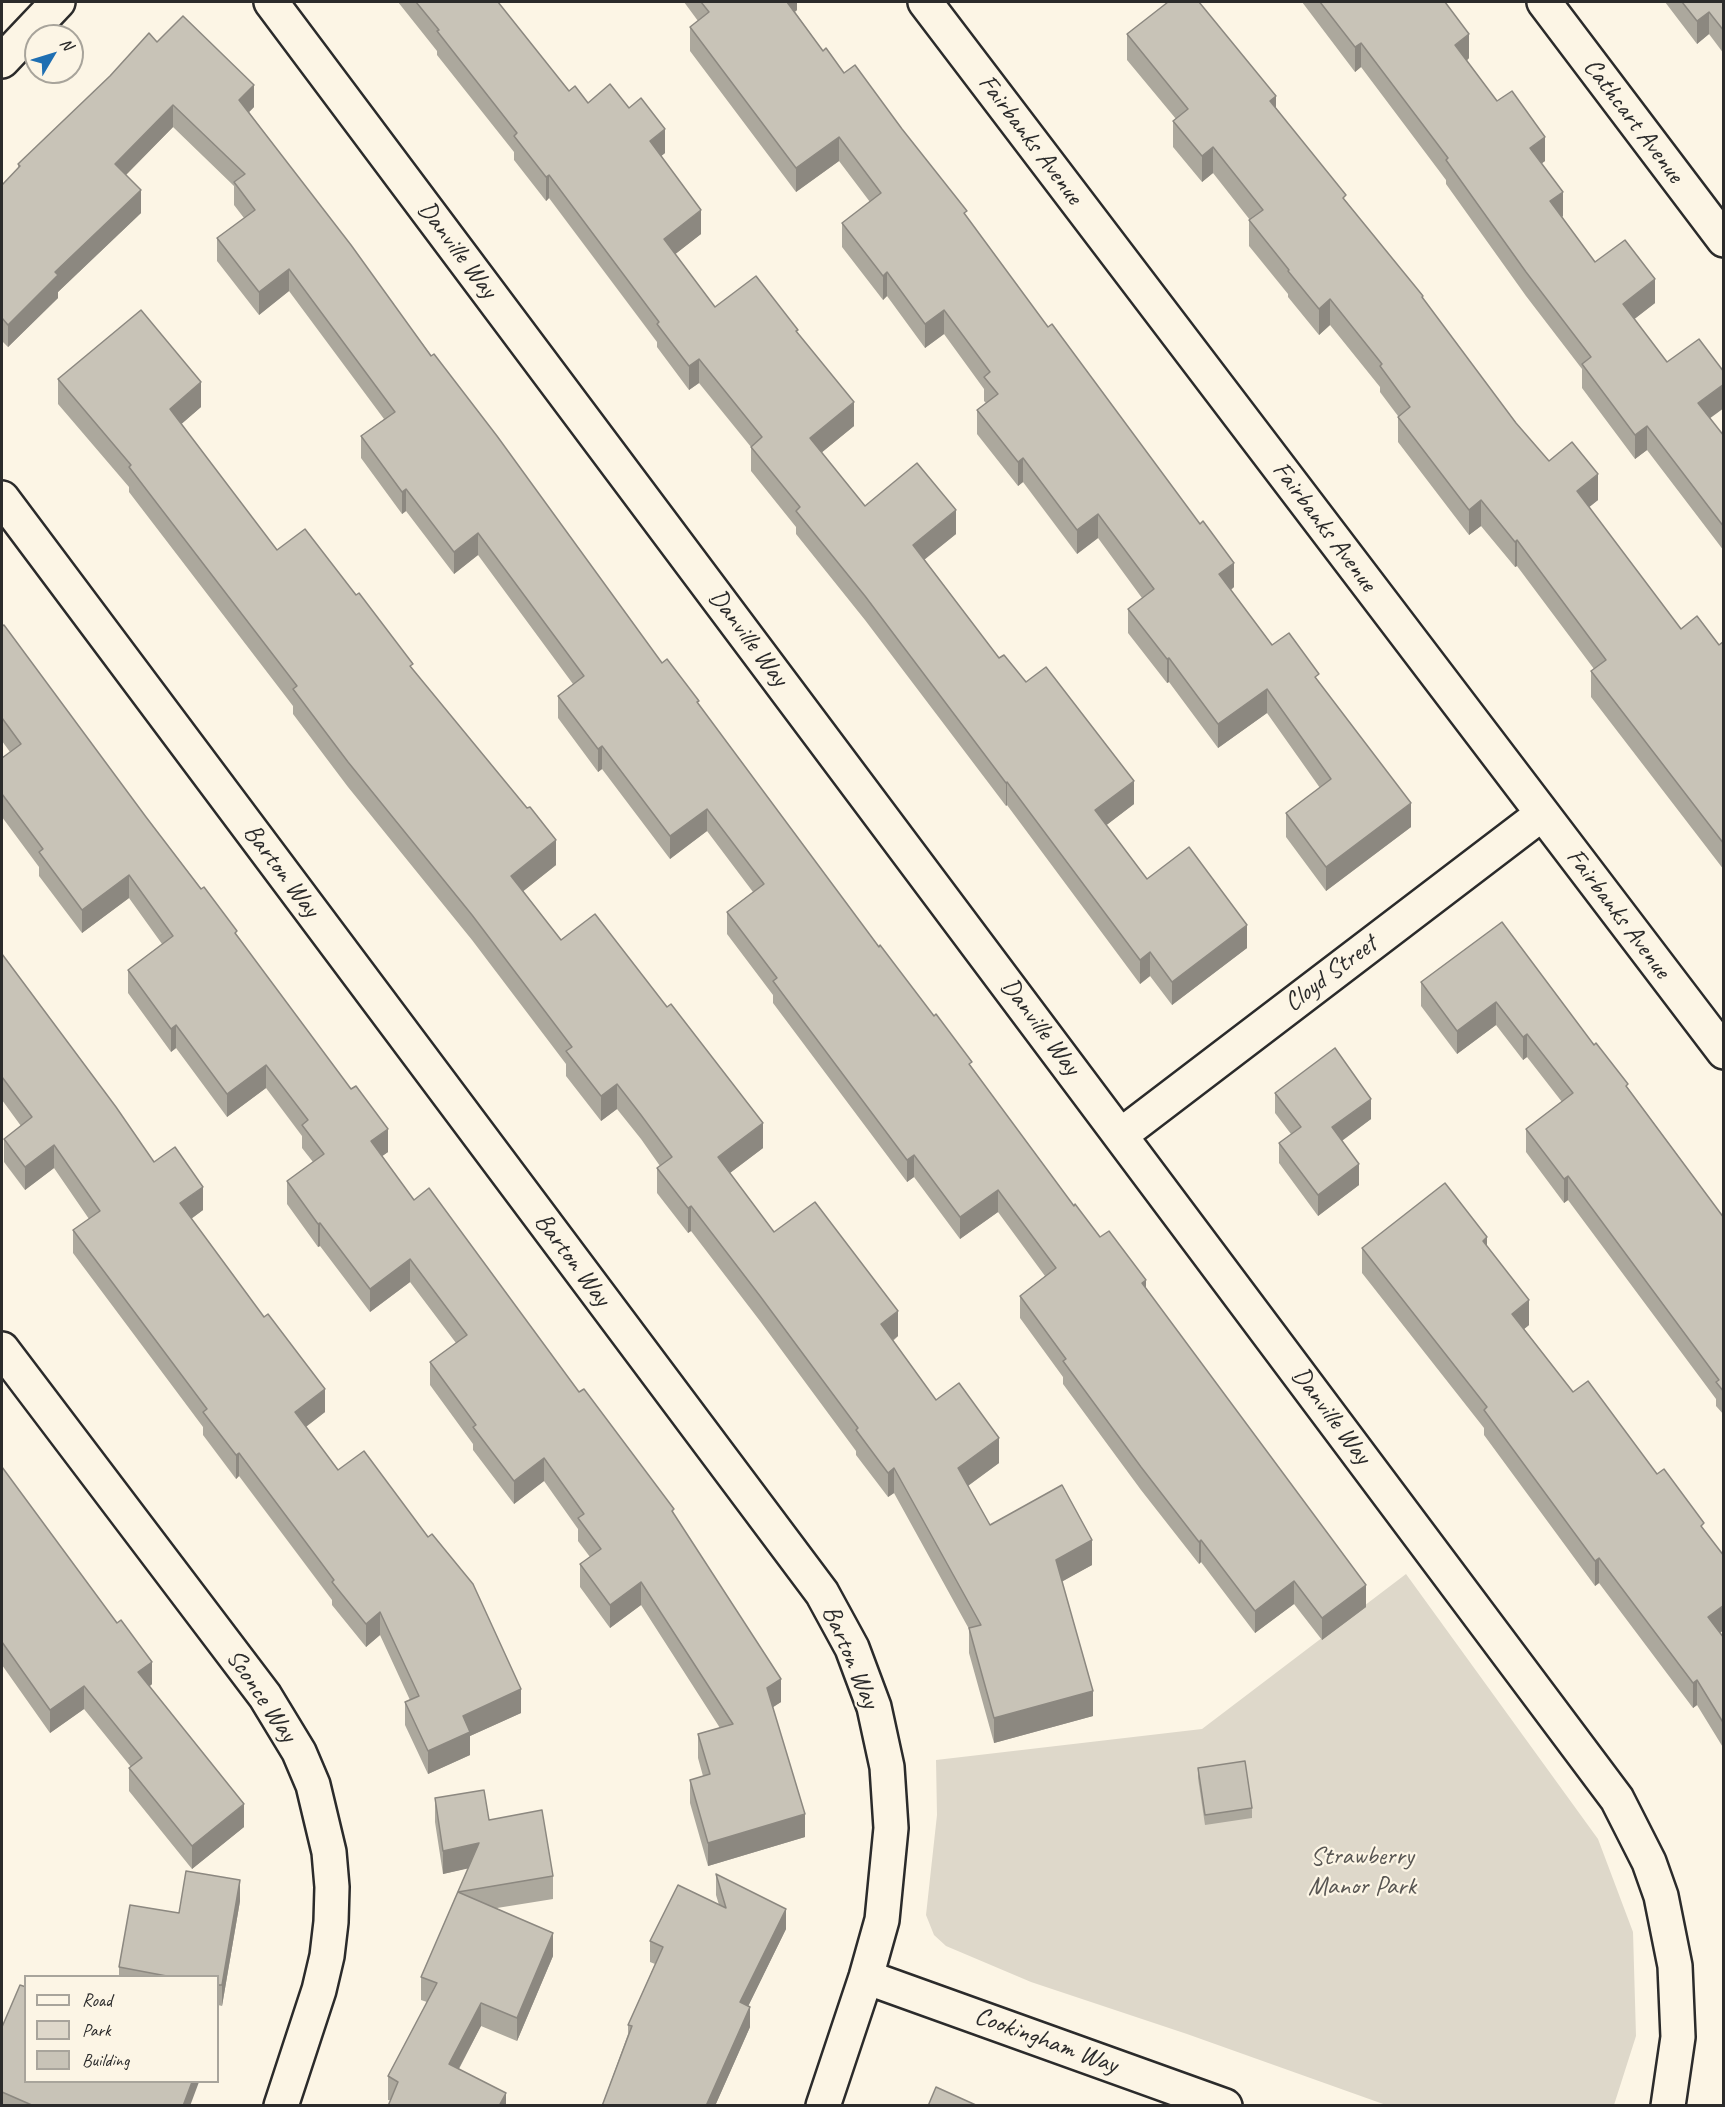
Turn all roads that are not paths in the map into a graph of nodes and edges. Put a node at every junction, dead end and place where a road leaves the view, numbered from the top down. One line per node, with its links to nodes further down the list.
1 (58, 2): 5 (street)
2 (271, 2): 10 (street, Danville Way)
3 (925, 2): 8 (street, Fairbanks Avenue)
4 (1544, 2): 6 (street, Cathcart Avenue)
5 (2, 62)
6 (1724, 240)
7 (2, 498): 12 (street, Barton Way)
8 (1542, 814): 9 (street, Fairbanks Avenue); 10 (street, Cloyd Street)
9 (1724, 1052)
10 (1121, 1135): 16 (street, Danville Way)
11 (2, 1349): 13 (street, Sconce Way)
12 (866, 1977): 14 (street, Barton Way); 15 (street, Cookingham Way)
13 (281, 2106)
14 (823, 2106)
15 (1225, 2106)
16 (1668, 2106)

